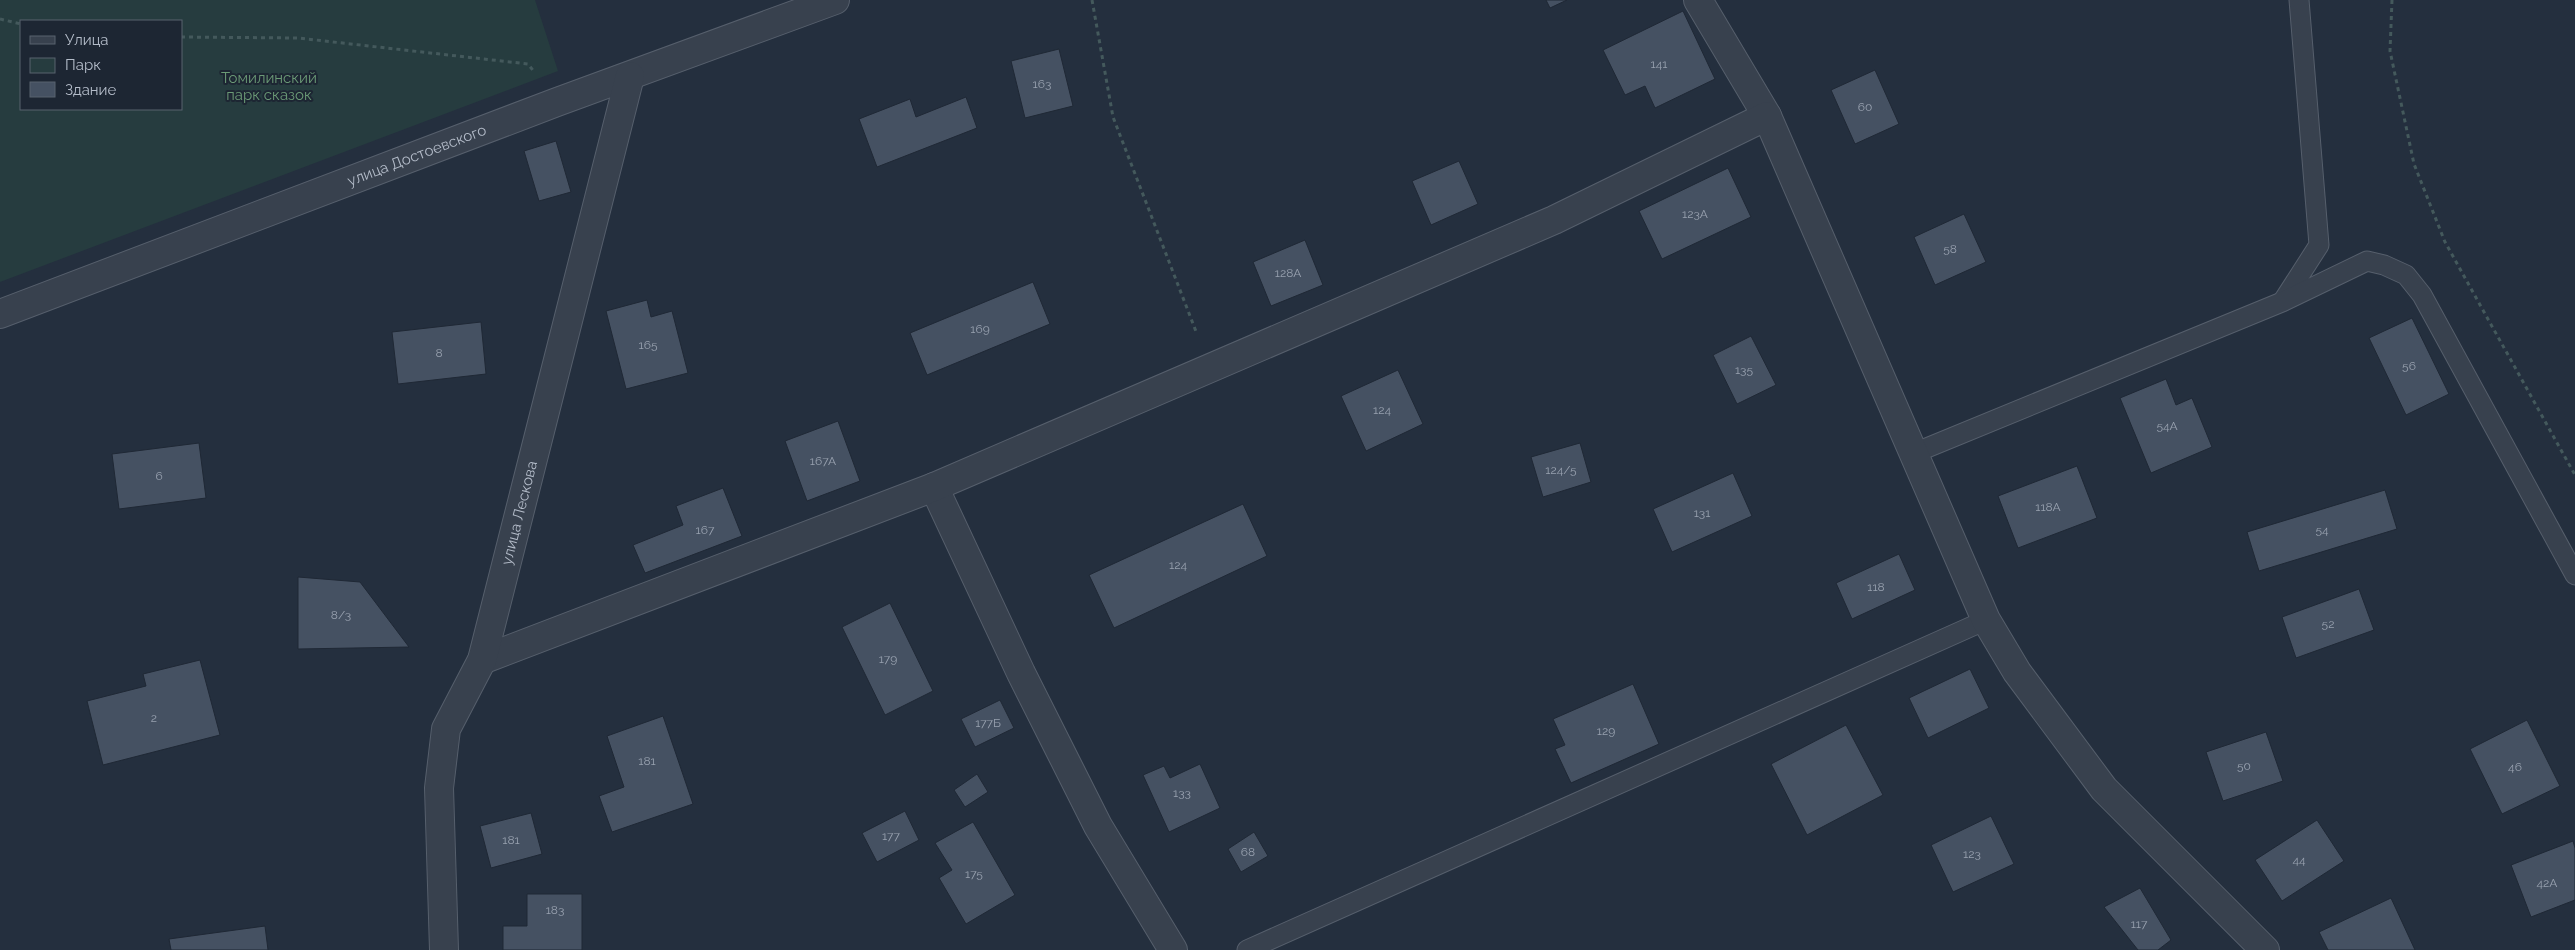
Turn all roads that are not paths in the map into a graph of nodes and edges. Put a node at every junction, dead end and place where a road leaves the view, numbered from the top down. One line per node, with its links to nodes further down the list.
1 (836, 0): 4 (street, улица Достоевского)
2 (1698, 0): 5 (street)
3 (2299, 0): 6 (lane)
4 (630, 76): 7 (street, улица Достоевского); 12 (street, улица Лескова)
5 (1767, 116): 8 (street); 9 (street)
6 (2282, 302): 8 (lane); 10 (lane)
7 (0, 314)
8 (1912, 454): 11 (street)
9 (934, 487): 12 (street); 14 (street)
10 (2575, 574)
11 (1986, 620): 15 (lane); 16 (street)
12 (482, 660): 13 (street, улица Лескова)
13 (444, 950)
14 (1173, 950)
15 (1247, 950)
16 (2265, 950)

